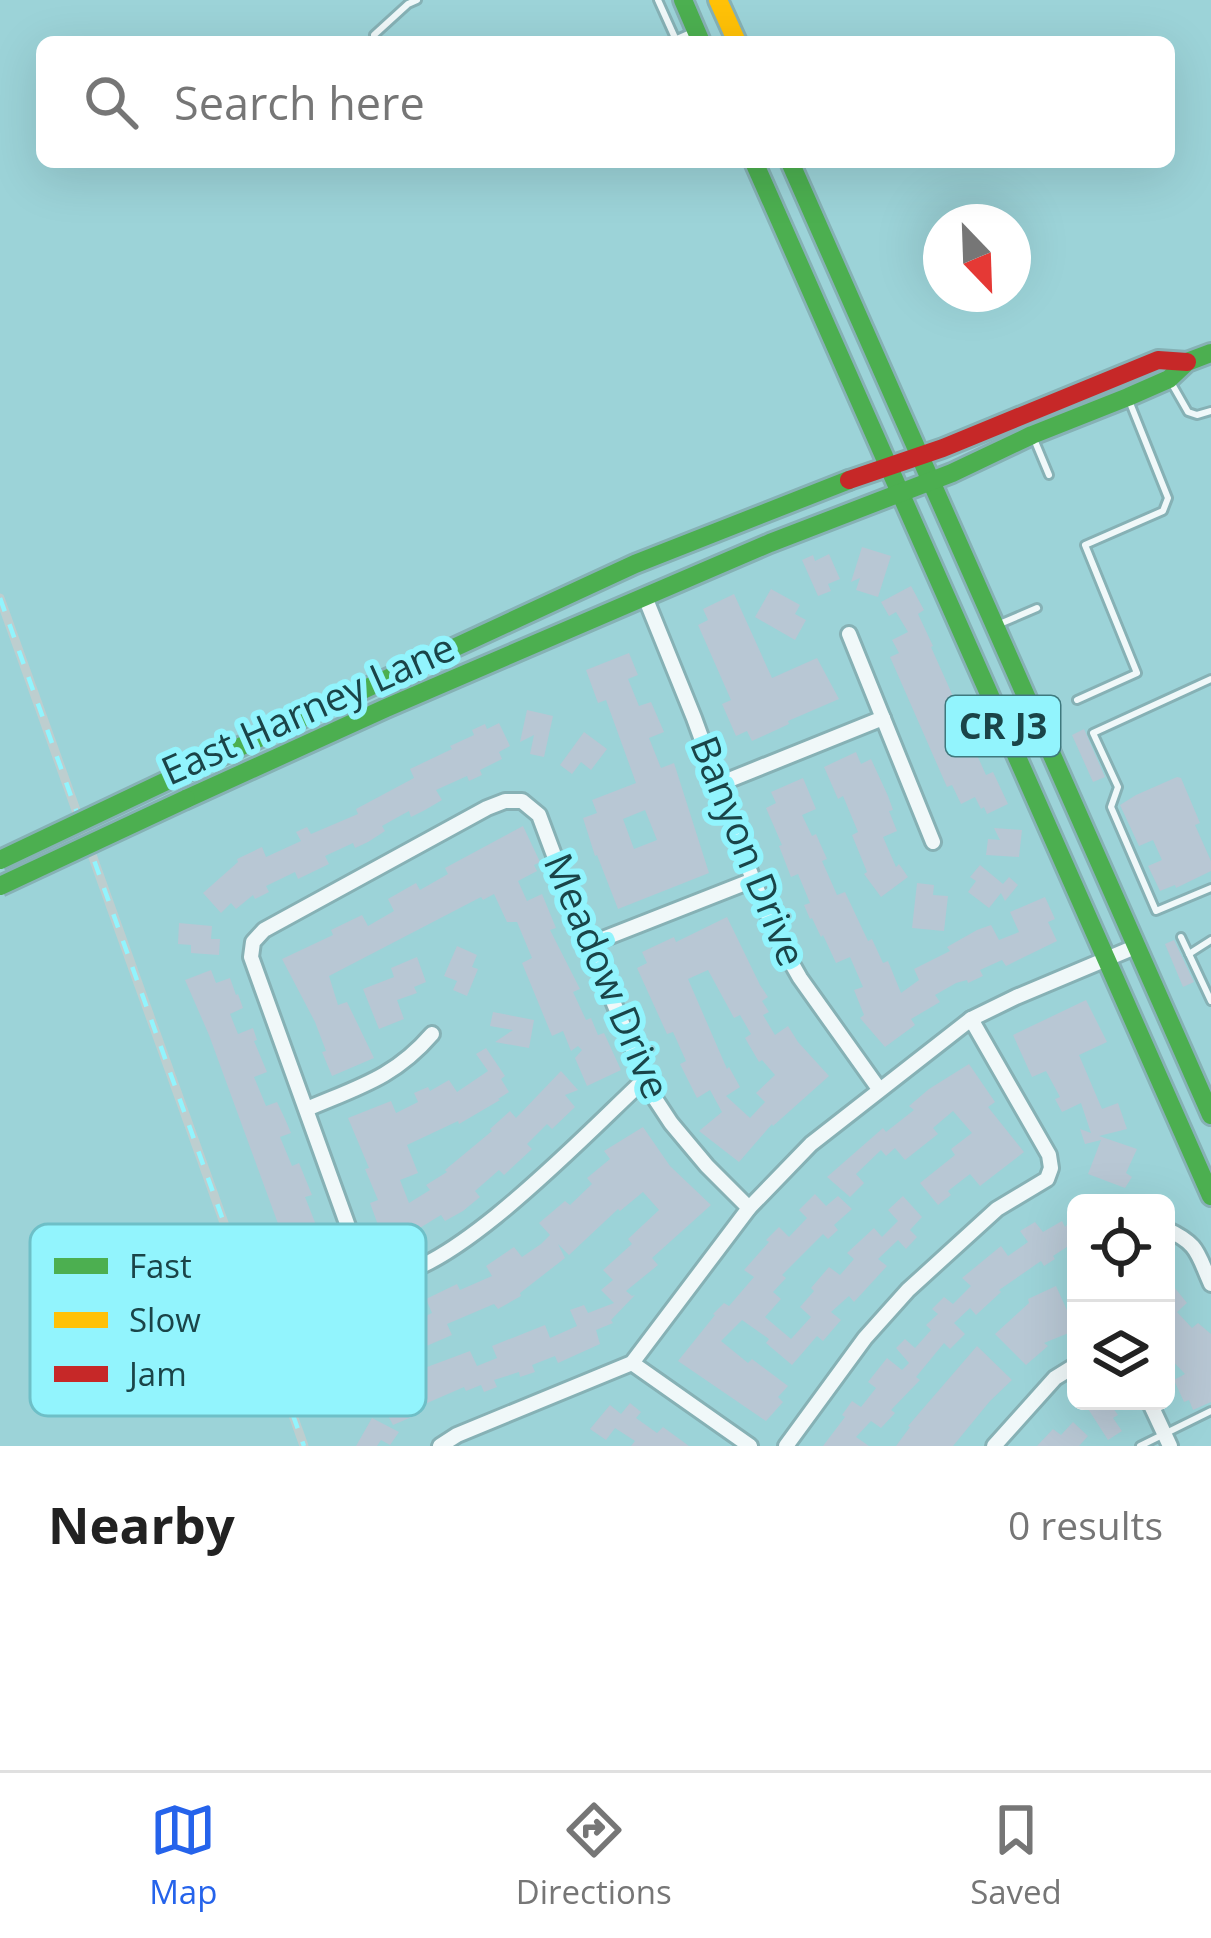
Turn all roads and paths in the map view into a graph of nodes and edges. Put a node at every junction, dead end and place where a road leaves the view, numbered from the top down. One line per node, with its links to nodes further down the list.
1 (658, 0): 6 (lane)
2 (682, 0): 7 (main road)
3 (718, 0): 8 (main road)
4 (411, 1): 5 (lane)
5 (374, 36)
6 (671, 36)
7 (698, 36)
8 (734, 36)
9 (757, 168): 18 (main road, CR J3)
10 (793, 168): 17 (main road, CR J3)
11 (1211, 352): 12 (main road)
12 (1187, 362): 13 (main road, East Harney Lane); 17 (main road, East Harney Lane)
13 (1170, 378): 14 (main road, East Harney Lane); 15 (lane)
14 (1128, 397): 16 (main road, East Harney Lane); 27 (lane)
15 (1211, 411)
16 (1032, 435): 19 (lane); 20 (main road, East Harney Lane)
17 (920, 455): 18 (main road, East Harney Lane); 20 (main road, CR J3)
18 (889, 467): 21 (main road, CR J3); 31 (main road, East Harney Lane, bridge)
19 (1049, 475)
20 (931, 480): 21 (main road, East Harney Lane); 24 (main road, CR J3)
21 (900, 493): 22 (main road, East Harney Lane); 40 (main road, CR J3)
22 (645, 597): 29 (street, Banyon Drive); 33 (main road, East Harney Lane, bridge)
23 (1037, 608): 24 (lane)
24 (994, 627): 38 (main road, CR J3)
25 (849, 634): 28 (street)
26 (1211, 680): 34 (lane)
27 (1077, 700)
28 (883, 718): 29 (street); 30 (street)
29 (719, 784): 32 (street, Banyon Drive)
30 (933, 842)
31 (0, 860)
32 (753, 880): 37 (street); 45 (street, Banyon Drive)
33 (0, 886)
34 (1211, 888)
35 (1181, 937): 39 (lane)
36 (1211, 940): 39 (lane)
37 (590, 944): 44 (street, Meadow Drive); 46 (street, Meadow Drive)
38 (1135, 947): 40 (street); 47 (main road, CR J3)
39 (1189, 954): 41 (lane)
40 (1108, 959): 42 (street); 48 (main road, CR J3)
41 (1211, 1001)
42 (971, 1019): 45 (street); 62 (street)
43 (432, 1034): 46 (street)
44 (644, 1080): 50 (street, Meadow Drive); 53 (street)
45 (879, 1089): 50 (street)
46 (307, 1109): 51 (street)
47 (1211, 1115)
48 (1205, 1167): 49 (main road, CR J3)
49 (1211, 1196)
50 (749, 1208): 55 (street)
51 (347, 1224)
52 (1175, 1234): 54 (street)
53 (426, 1263)
54 (1211, 1284)
55 (632, 1363): 60 (street); 61 (street)
56 (1067, 1371): 63 (street)
57 (1153, 1410): 59 (street)
58 (1211, 1411): 59 (lane)
59 (1167, 1439): 64 (lane)
60 (444, 1443)
61 (750, 1446)
62 (786, 1446)
63 (994, 1446)
64 (1140, 1446)

